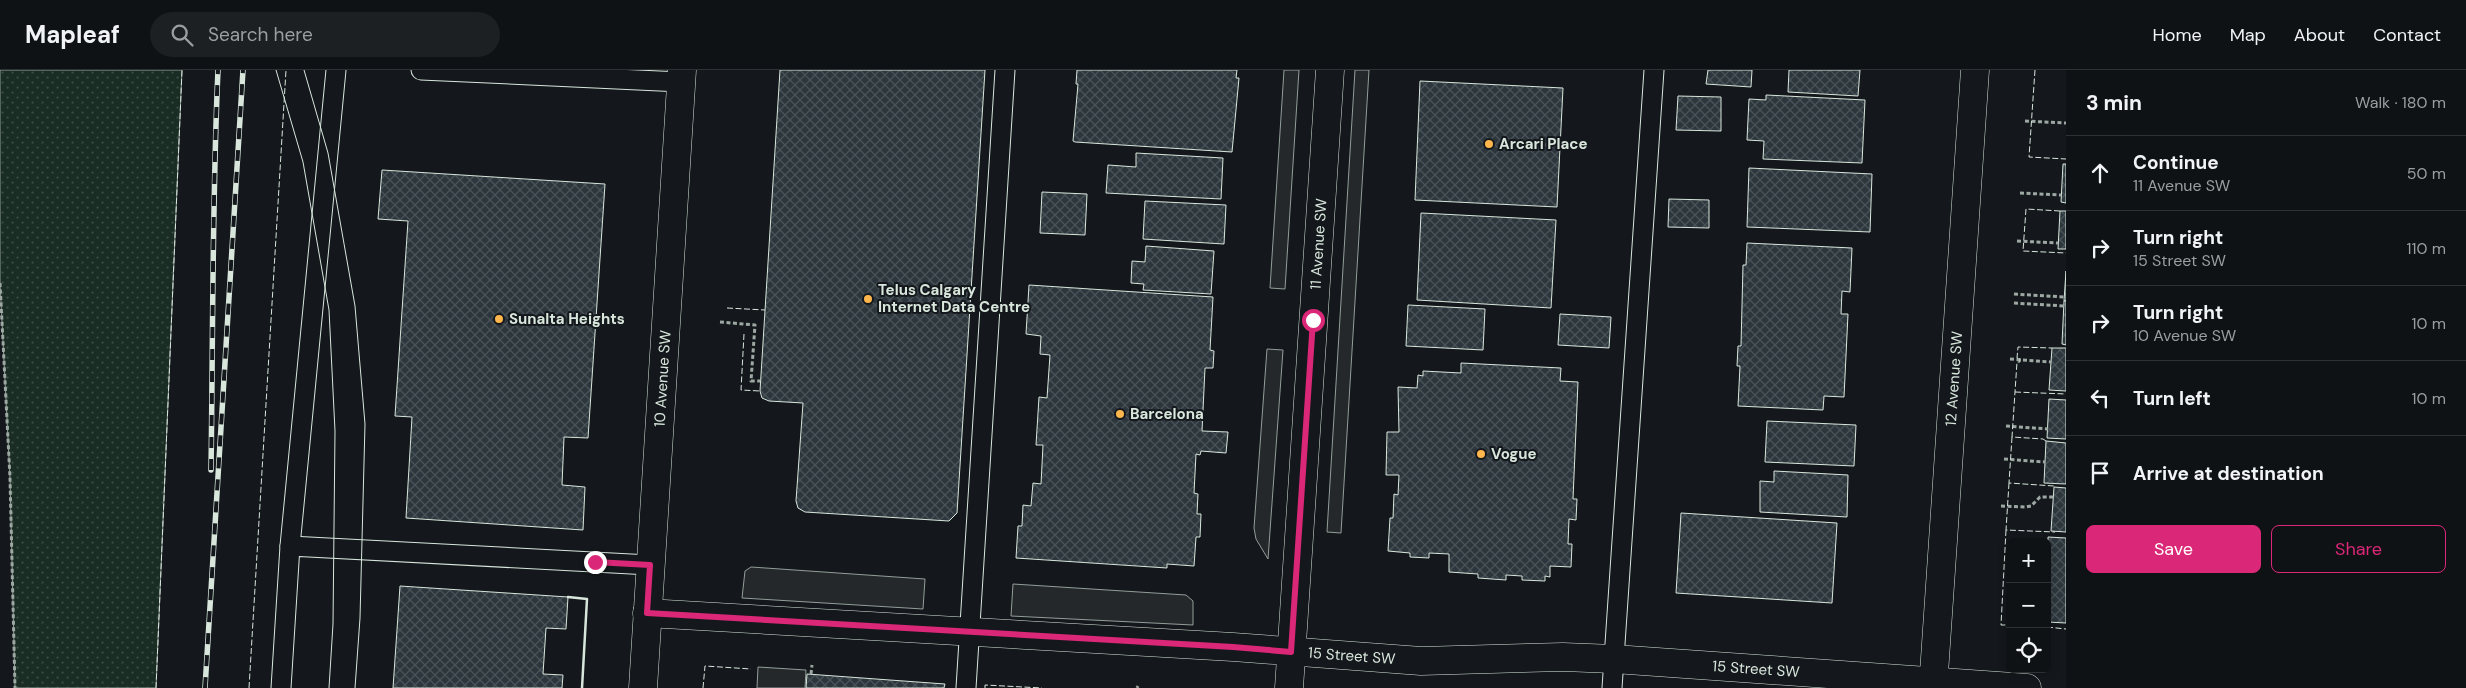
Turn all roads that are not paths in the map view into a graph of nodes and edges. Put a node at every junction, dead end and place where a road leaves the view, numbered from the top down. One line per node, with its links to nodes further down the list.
1 (336, 70): 8 (lane)
2 (422, 70): 7 (lane)
3 (1005, 70): 11 (lane)
4 (1330, 70): 12 (street, 11 Avenue SW)
5 (1654, 70): 13 (lane)
6 (1975, 70): 14 (street, 12 Avenue SW)
7 (681, 76): 9 (street, 10 Avenue SW)
8 (290, 546): 9 (lane); 15 (lane)
9 (650, 565): 10 (street, 10 Avenue SW)
10 (647, 613): 11 (street, 15 Street SW); 16 (street, 10 Avenue SW)
11 (969, 632): 12 (street, 15 Street SW); 17 (lane)
12 (1291, 652): 13 (street, 15 Street SW); 18 (street, 11 Avenue SW)
13 (1614, 659): 14 (street, 15 Street SW); 19 (lane)
14 (1933, 684): 20 (street, 15 Street SW)
15 (281, 688)
16 (643, 688)
17 (966, 688)
18 (1289, 688)
19 (1612, 688)
20 (2027, 688)

